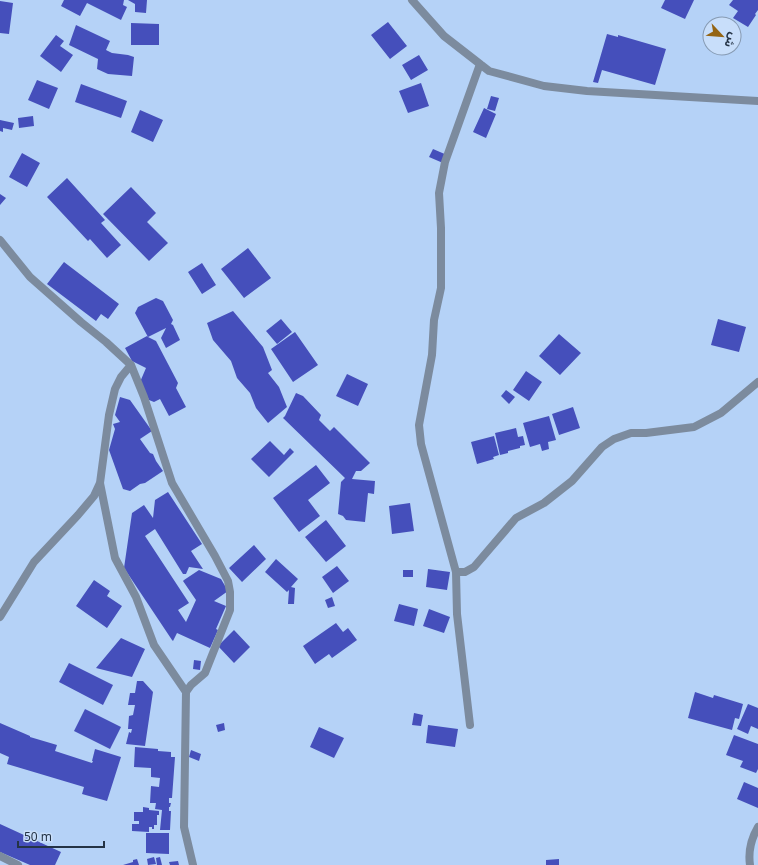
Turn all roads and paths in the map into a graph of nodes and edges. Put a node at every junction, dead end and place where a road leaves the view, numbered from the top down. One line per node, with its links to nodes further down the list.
1 (412, 0): 2 (street)
2 (480, 64): 3 (street); 8 (street)
3 (758, 100)
4 (0, 240): 5 (street)
5 (131, 365): 7 (street); 10 (street)
6 (758, 382): 8 (street)
7 (100, 483): 9 (street); 10 (street)
8 (456, 572): 11 (street)
9 (0, 616)
10 (186, 692): 15 (street)
11 (470, 725)
12 (758, 827): 16 (street)
13 (0, 856): 14 (street)
14 (18, 865)
15 (194, 865)
16 (750, 865)

